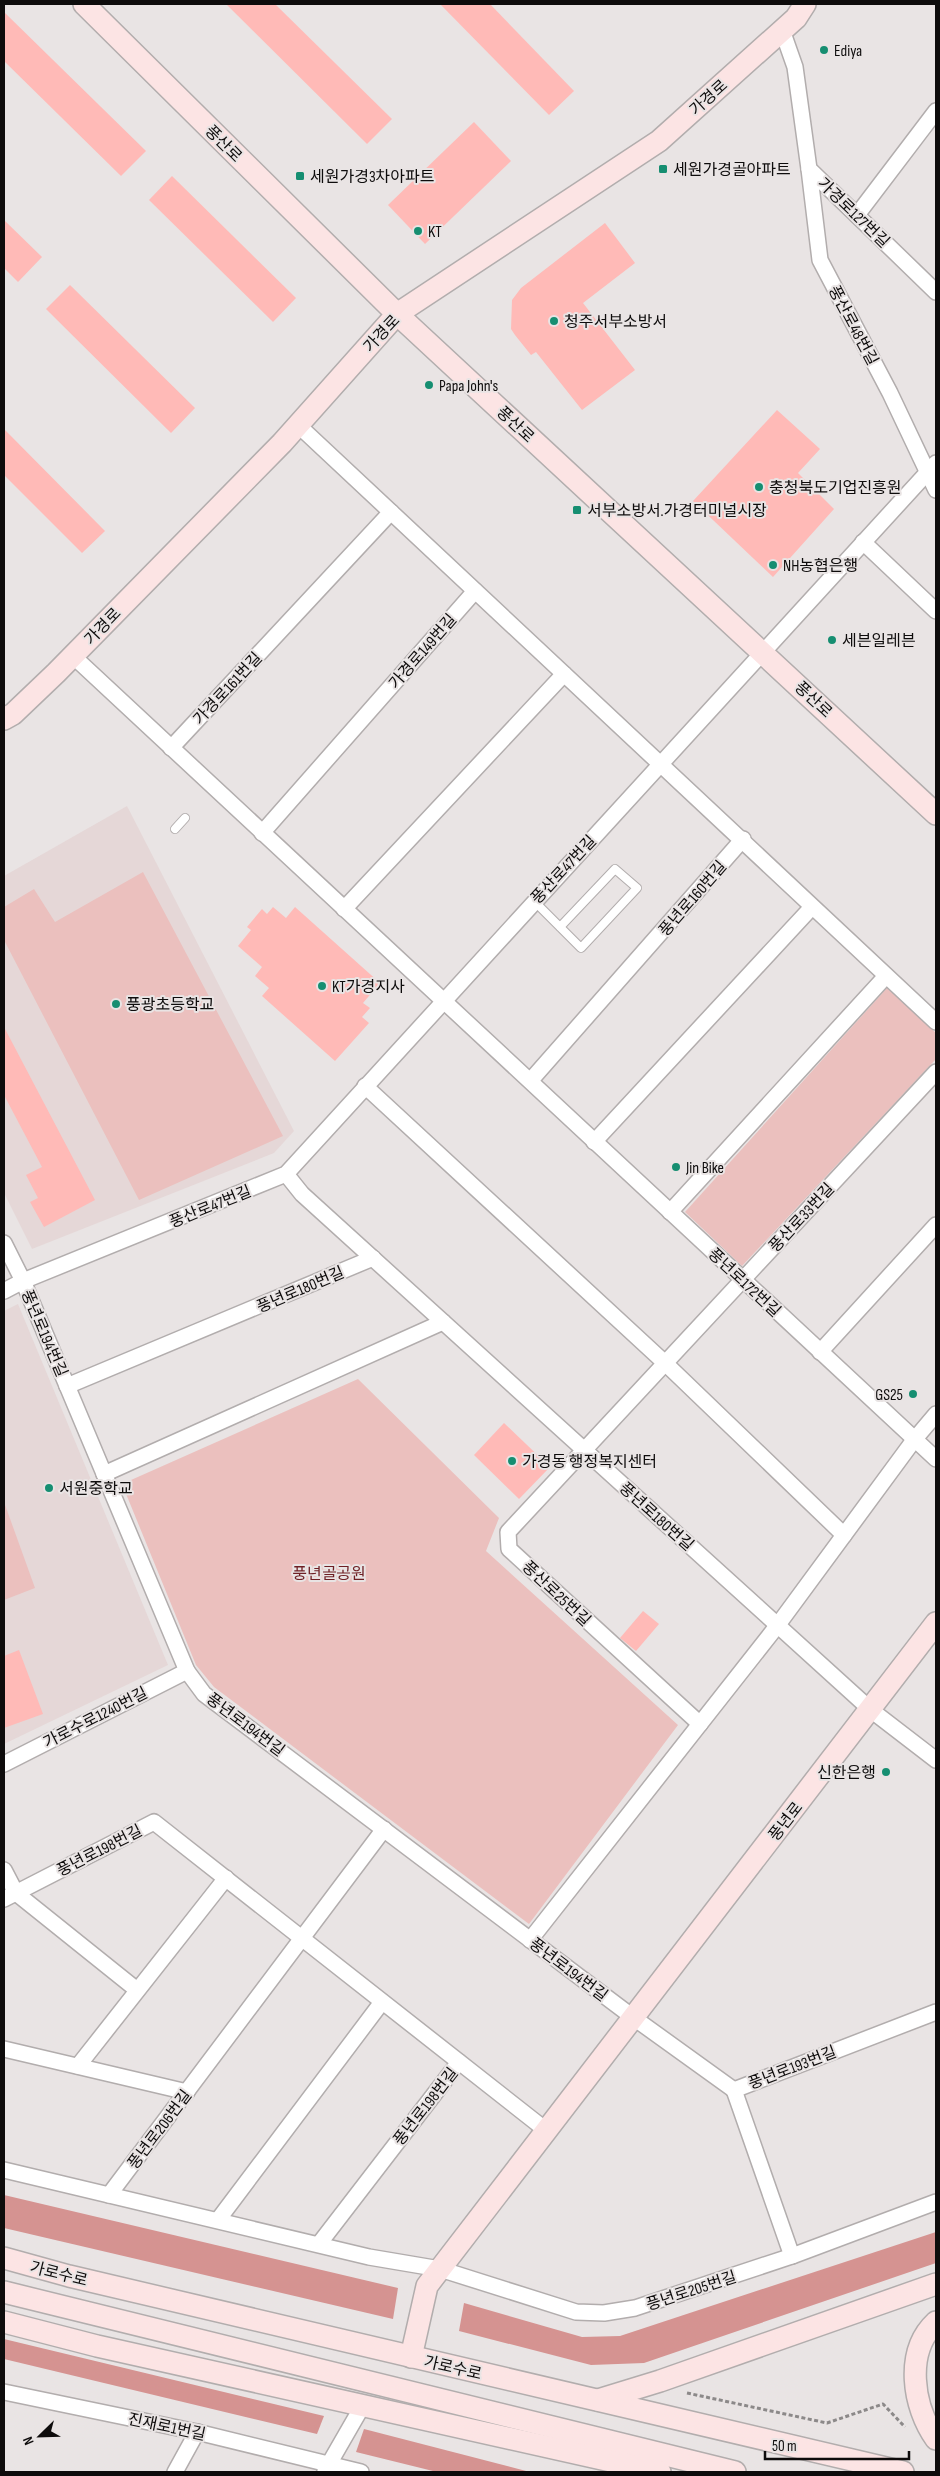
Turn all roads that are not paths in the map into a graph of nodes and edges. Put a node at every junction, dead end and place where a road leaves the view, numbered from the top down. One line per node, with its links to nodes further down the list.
1 (84, 4): 8 (street, 풍산로)
2 (806, 4): 3 (street, 가경로)
3 (782, 30): 5 (street, 가경로127번길); 8 (street, 가경로)
4 (936, 111): 6 (street)
5 (808, 169): 6 (street, 가경로127번길); 10 (street, 풍산로48번길)
6 (856, 215): 7 (street, 가경로127번길)
7 (936, 292)
8 (397, 314): 9 (street, 가경로); 16 (street, 풍산로)
9 (298, 425): 12 (street); 17 (street, 가경로)
10 (932, 468): 11 (street, 풍산로48번길); 13 (street)
11 (936, 490)
12 (390, 512): 14 (street); 20 (street, 가경로161번길)
13 (863, 542): 15 (street); 16 (street)
14 (475, 591): 18 (street); 25 (street, 가경로149번길)
15 (936, 611)
16 (762, 653): 21 (street, 풍산로47번길); 22 (street, 풍산로)
17 (73, 656): 19 (street, 가경로); 20 (street)
18 (564, 674): 21 (street); 29 (street)
19 (4, 719)
20 (171, 748): 25 (street)
21 (660, 764): 26 (street); 27 (street, 풍산로47번길)
22 (936, 814)
23 (185, 818): 24 (lane)
24 (175, 828)
25 (262, 832): 29 (street)
26 (743, 840): 28 (street); 35 (street, 풍년로160번길)
27 (534, 901): 30 (lane); 32 (street, 풍산로47번길)
28 (812, 907): 31 (street); 37 (street)
29 (344, 909): 32 (street)
30 (560, 927): 30 (lane)
31 (886, 976): 33 (street); 39 (street)
32 (443, 1001): 35 (street, 풍년로172번길); 36 (street, 풍산로47번길)
33 (936, 1022)
34 (936, 1072): 43 (street, 풍산로33번길)
35 (531, 1080): 37 (street, 풍년로172번길)
36 (365, 1086): 38 (street, 풍산로47번길); 49 (street)
37 (594, 1142): 39 (street, 풍년로172번길)
38 (286, 1174): 42 (street, 풍년로180번길); 44 (street, 풍산로47번길)
39 (670, 1212): 43 (street, 풍년로172번길)
40 (935, 1226): 48 (street)
41 (4, 1243): 44 (street, 풍년로194번길)
42 (373, 1258): 46 (street, 풍년로180번길); 47 (street, 풍년로180번길)
43 (742, 1280): 48 (street, 풍년로172번길); 49 (street, 풍산로33번길)
44 (23, 1281): 45 (street, 풍산로47번길); 50 (street, 풍년로194번길)
45 (4, 1291)
46 (227, 1319): 50 (street, 풍년로194번길)
47 (443, 1322): 53 (street, 풍년로180번길); 55 (street)
48 (820, 1352): 52 (street, 풍년로172번길)
49 (665, 1362): 53 (street, 풍산로33번길); 56 (street)
50 (67, 1386): 55 (street, 풍년로194번길)
51 (936, 1414): 52 (street)
52 (914, 1440): 54 (street, 풍년로172번길); 56 (street)
53 (584, 1449): 58 (street, 풍년로180번길); 61 (street, 풍산로25번길)
54 (936, 1459)
55 (104, 1474): 59 (street, 풍년로194번길)
56 (844, 1534): 58 (street)
57 (936, 1623): 60 (street, 풍년로)
58 (777, 1626): 60 (street, 풍년로180번길); 61 (street)
59 (187, 1671): 63 (street, 가로수로1240번길); 64 (street, 풍년로194번길)
60 (871, 1710): 62 (street, 풍년로180번길); 73 (street, 풍년로)
61 (700, 1724): 69 (street)
62 (936, 1760)
63 (4, 1764)
64 (384, 1829): 68 (street); 69 (street, 풍년로194번길)
65 (4, 1870): 67 (street)
66 (226, 1878): 67 (street, 풍년로198번길); 68 (street, 풍년로198번길); 70 (street)
67 (10, 1896): 70 (street)
68 (303, 1939): 71 (street, 풍년로198번길); 78 (street, 풍년로206번길)
69 (530, 1940): 73 (street, 풍년로194번길)
70 (137, 1990): 76 (street)
71 (382, 2002): 75 (street, 풍년로198번길); 83 (street)
72 (936, 2012): 77 (street, 풍년로193번길)
73 (634, 2018): 77 (street, 풍년로193번길); 79 (street, 풍년로)
74 (4, 2049): 76 (street)
75 (459, 2062): 79 (street, 풍년로198번길); 84 (street, 풍년로198번길)
76 (78, 2066): 78 (street)
77 (734, 2090): 85 (street)
78 (187, 2092): 81 (street, 풍년로206번길)
79 (547, 2131): 87 (street, 풍년로)
80 (4, 2170): 81 (street)
81 (109, 2195): 83 (street)
82 (936, 2202): 85 (street, 풍년로205번길)
83 (218, 2220): 84 (street)
84 (319, 2244): 87 (street)
85 (792, 2256): 87 (street, 풍년로205번길)
86 (4, 2258): 92 (street, 가로수로)
87 (440, 2269): 92 (street, 풍년로)
88 (936, 2284): 94 (street)
89 (4, 2292): 104 (street, 가로수로)
90 (4, 2322): 95 (street)
91 (936, 2322): 97 (street)
92 (411, 2357): 94 (street, 가로수로)
93 (4, 2392): 96 (street, 진재로1번길)
94 (596, 2400): 105 (street, 가로수로)
95 (363, 2405): 98 (street); 99 (street)
96 (197, 2432): 99 (street, 진재로1번길); 100 (street)
97 (936, 2439)
98 (565, 2450): 102 (street); 103 (street)
99 (327, 2468): 101 (street, 진재로1번길)
100 (175, 2472)
101 (361, 2472)
102 (597, 2472)
103 (660, 2472)
104 (735, 2472)
105 (903, 2472)

